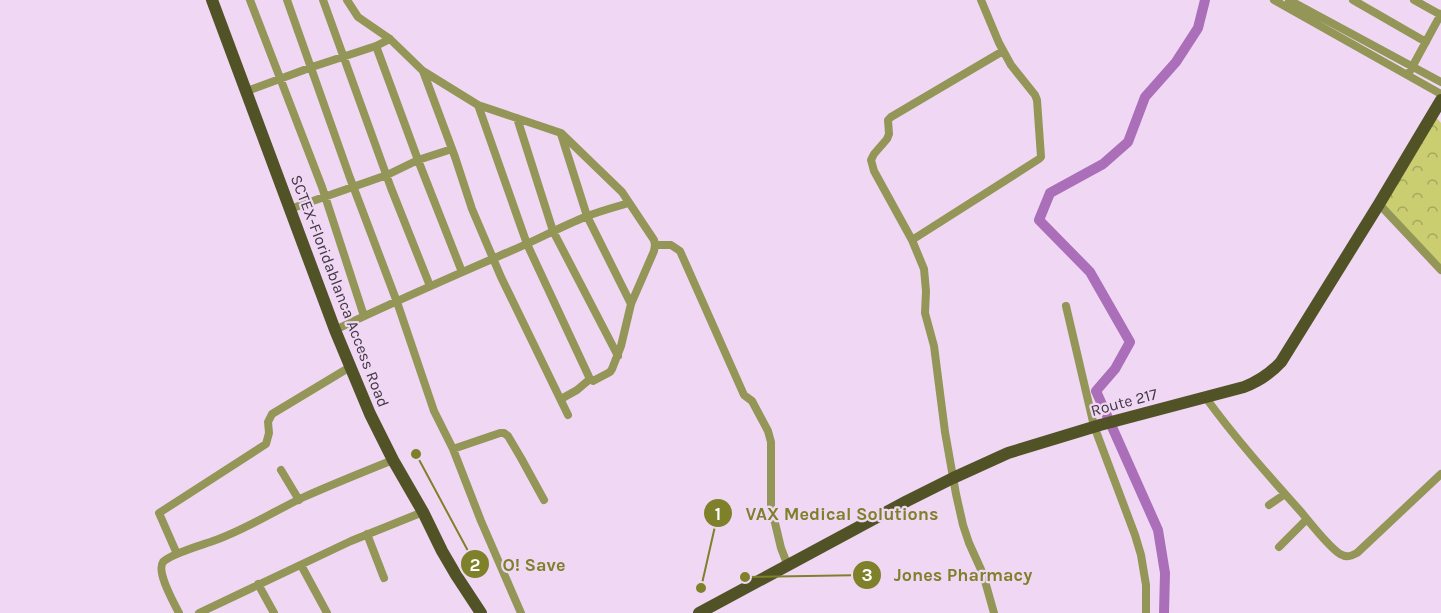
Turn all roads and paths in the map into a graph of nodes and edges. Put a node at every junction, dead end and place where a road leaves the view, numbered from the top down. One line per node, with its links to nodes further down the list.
1 (212, 0): 25 (main road, SCTEX-Floridablanca Access Road)
2 (250, 0): 23 (street)
3 (287, 0): 19 (street)
4 (323, 0): 18 (street)
5 (347, 0): 14 (street)
6 (981, 0): 17 (street)
7 (1274, 0): 12 (street)
8 (1289, 0): 12 (street)
9 (1311, 0): 12 (street)
10 (1353, 0): 15 (street)
11 (1414, 0): 13 (street)
12 (1304, 13): 20 (street); 22 (street)
13 (1441, 14): 15 (street)
14 (390, 39): 16 (street); 21 (street)
15 (1426, 42): 20 (street)
16 (376, 46): 18 (street); 32 (street)
17 (1003, 51): 41 (street); 41 (street)
18 (344, 56): 19 (street); 33 (street)
19 (312, 67): 23 (street); 34 (street)
20 (1412, 67): 22 (street); 24 (street)
21 (423, 71): 28 (street); 31 (street)
22 (1408, 75): 26 (street)
23 (280, 79): 25 (street); 35 (street)
24 (1441, 82)
25 (247, 91): 38 (main road, SCTEX-Floridablanca Access Road)
26 (1441, 93)
27 (1441, 100): 37 (main road, Route 217)
28 (478, 105): 29 (street); 42 (street)
29 (517, 118): 30 (street); 40 (street)
30 (561, 133): 36 (street); 39 (street)
31 (452, 149): 32 (street); 44 (street)
32 (418, 160): 33 (street); 46 (street)
33 (387, 175): 34 (street); 47 (street)
34 (354, 186): 35 (street); 48 (street)
35 (325, 197): 38 (street); 51 (street)
36 (629, 202): 39 (street); 43 (street)
37 (1379, 204): 45 (street); 56 (main road, Route 217)
38 (290, 209): 52 (main road, SCTEX-Floridablanca Access Road)
39 (587, 216): 40 (street); 49 (street)
40 (553, 231): 42 (street); 53 (street)
41 (912, 240): 64 (street)
42 (527, 244): 44 (street); 55 (street)
43 (655, 245): 49 (street); 75 (street)
44 (494, 259): 46 (street); 57 (street)
45 (1441, 270)
46 (462, 273): 47 (street)
47 (430, 286): 48 (street)
48 (398, 302): 51 (street); 60 (street)
49 (631, 304): 53 (street)
50 (1066, 306): 59 (street)
51 (364, 316): 52 (street)
52 (334, 330): 54 (main road, SCTEX-Floridablanca Access Road)
53 (618, 356): 55 (street)
54 (350, 367): 61 (main road, SCTEX-Floridablanca Access Road); 73 (street)
55 (590, 379): 57 (street)
56 (1206, 398): 59 (main road, Route 217); 65 (street)
57 (561, 399): 58 (street)
58 (568, 415)
59 (1097, 426): 64 (main road, Route 217); 86 (street)
60 (453, 449): 67 (street); 83 (street)
61 (393, 460): 66 (street); 69 (main road, SCTEX-Floridablanca Access Road)
62 (281, 470): 66 (street)
63 (1441, 474): 70 (street)
64 (953, 478): 75 (main road, Route 217); 85 (street)
65 (1285, 494): 68 (street); 70 (street)
66 (299, 500): 73 (street)
67 (544, 500)
68 (1269, 505)
69 (423, 512): 71 (street); 82 (main road, SCTEX-Floridablanca Access Road)
70 (1307, 519): 72 (street)
71 (367, 534): 74 (street); 76 (street)
72 (1279, 548)
73 (177, 554): 79 (street)
74 (301, 565): 77 (street); 81 (street)
75 (788, 566): 84 (main road, Route 217)
76 (384, 578)
77 (258, 585): 78 (street); 80 (street)
78 (203, 612)
79 (179, 613)
80 (274, 613)
81 (327, 613)
82 (481, 613)
83 (521, 613)
84 (699, 613)
85 (994, 613)
86 (1146, 613)

